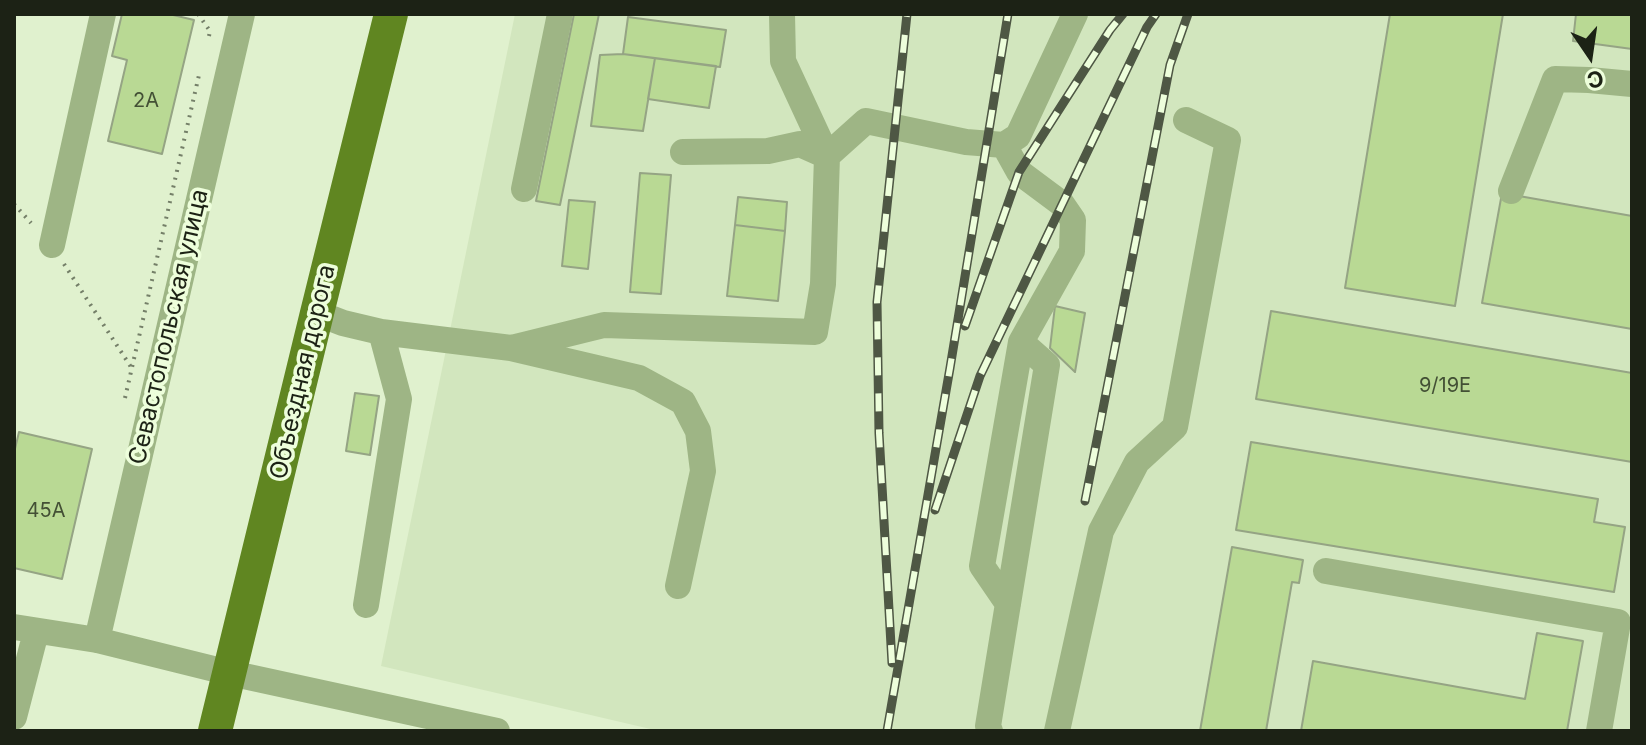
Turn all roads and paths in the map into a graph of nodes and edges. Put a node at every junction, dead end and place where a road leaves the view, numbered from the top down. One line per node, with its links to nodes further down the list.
1 (103, 14): 18 (street)
2 (198, 14): 8 (path)
3 (242, 14): 28 (street, Севастопольская улица)
4 (391, 14): 19 (main road, Объездная дорога)
5 (560, 14): 15 (street)
6 (782, 14): 14 (street)
7 (1075, 14): 12 (street)
8 (206, 46)
9 (203, 62): 22 (path)
10 (1632, 84): 16 (street)
11 (1186, 120): 34 (street)
12 (1004, 145): 14 (street); 33 (street)
13 (683, 152): 14 (street)
14 (827, 156): 21 (street)
15 (524, 189)
16 (1511, 191)
17 (14, 204): 18 (path)
18 (52, 245): 22 (path)
19 (317, 313): 20 (street); 29 (main road, Объездная дорога)
20 (381, 332): 21 (street); 26 (street)
21 (511, 348): 25 (street)
22 (131, 368): 23 (path)
23 (125, 397)
24 (1326, 571): 35 (street)
25 (678, 586)
26 (366, 605)
27 (25, 630): 28 (street); 30 (street)
28 (97, 640): 29 (street)
29 (230, 673): 31 (main road, Объездная дорога); 32 (street)
30 (14, 717)
31 (215, 731)
32 (497, 731)
33 (990, 731)
34 (1057, 731)
35 (1599, 731)

